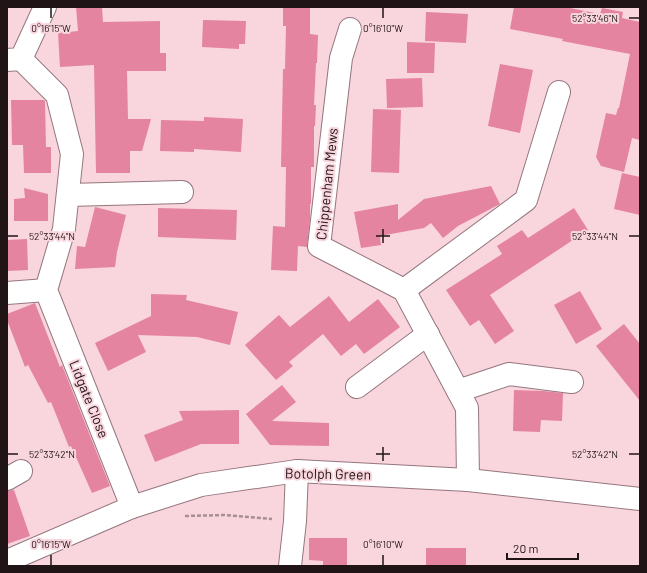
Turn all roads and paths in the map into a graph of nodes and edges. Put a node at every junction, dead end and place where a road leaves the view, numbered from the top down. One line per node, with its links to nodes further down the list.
1 (45, 7): 3 (street)
2 (350, 29): 8 (street, Chippenham Mews)
3 (14, 59): 6 (street)
4 (559, 92): 8 (street)
5 (182, 192): 6 (street)
6 (68, 196): 7 (street)
7 (46, 290): 9 (street); 17 (street, Lidgate Close)
8 (404, 290): 10 (street)
9 (7, 293)
10 (428, 334): 12 (street); 13 (street)
11 (572, 382): 13 (street)
12 (357, 387)
13 (458, 391): 15 (street)
14 (297, 471): 15 (street, Botolph Green); 17 (street, Botolph Green); 19 (street)
15 (468, 480): 16 (street, Botolph Green)
16 (640, 499)
17 (132, 507): 20 (street, Botolph Green)
18 (180, 516): 19 (path)
19 (295, 521): 21 (street)
20 (7, 561)
21 (290, 566)

